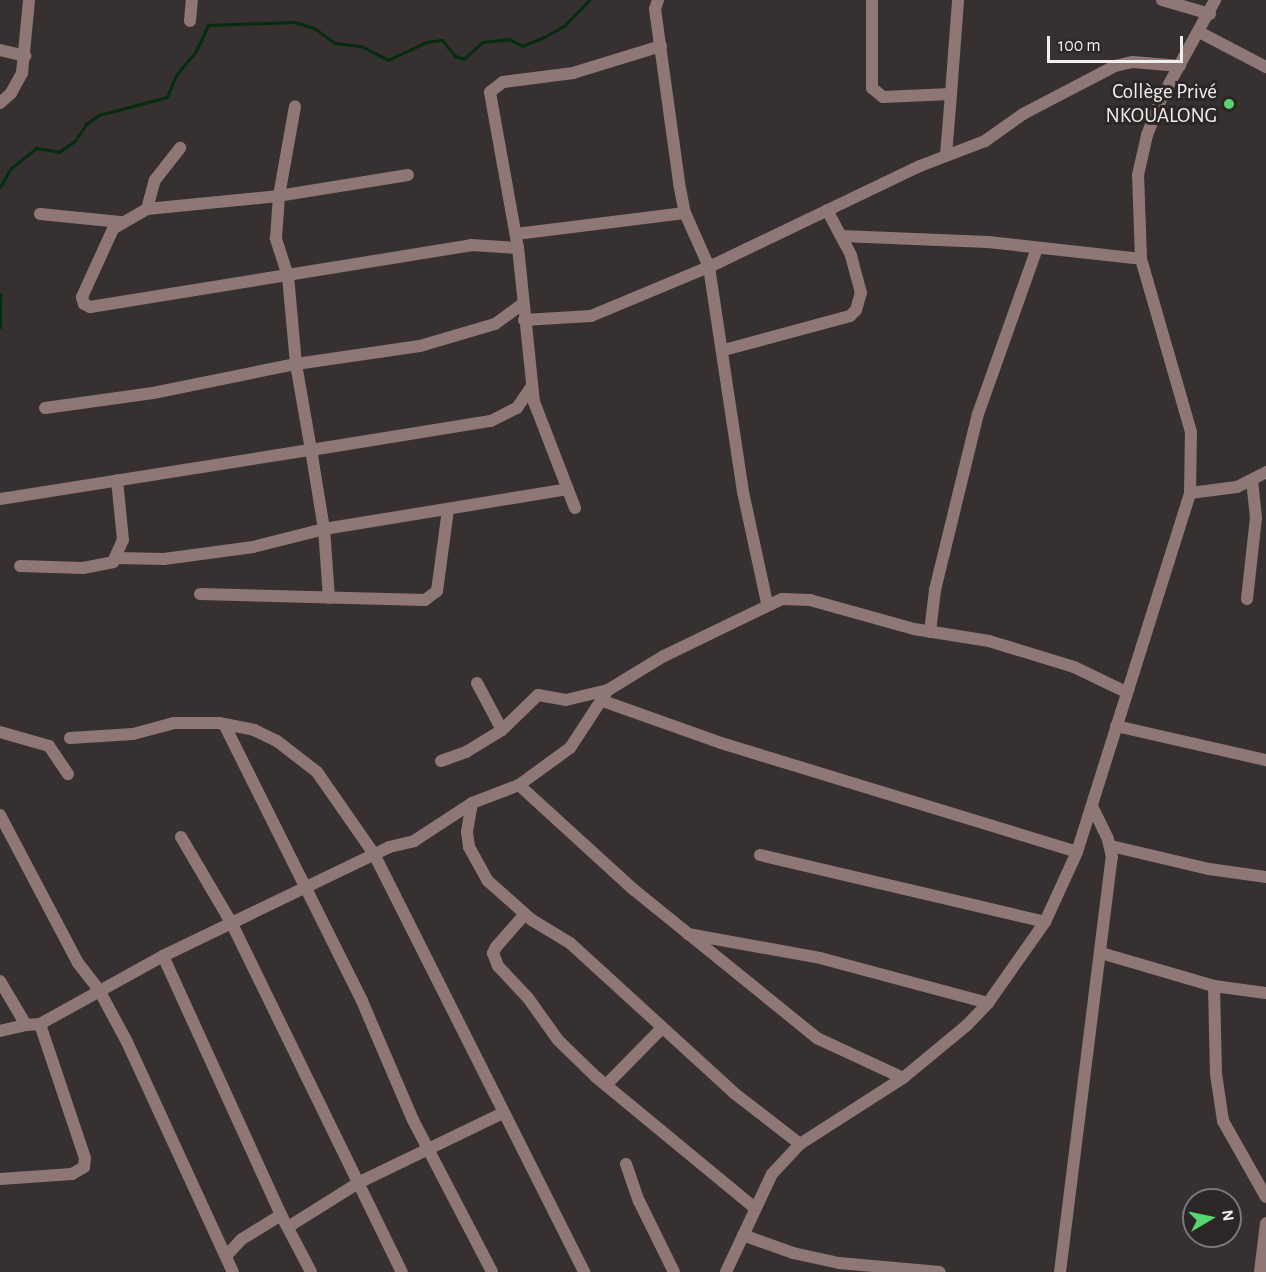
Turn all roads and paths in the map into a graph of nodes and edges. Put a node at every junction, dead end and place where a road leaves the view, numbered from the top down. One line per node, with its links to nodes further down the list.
1 (29, 0): 13 (street)
2 (192, 0): 9 (street)
3 (658, 0): 11 (street)
4 (958, 0): 16 (street)
5 (1162, 0): 8 (street)
6 (1215, 0): 8 (street)
7 (869, 1): 16 (street)
8 (1210, 14): 10 (street)
9 (190, 21)
10 (1199, 32): 14 (street); 15 (street)
11 (661, 46): 25 (street); 28 (street)
12 (0, 50): 13 (street)
13 (25, 56): 17 (street)
14 (1180, 66): 20 (street); 32 (street)
15 (1266, 67)
16 (951, 94): 20 (street)
17 (0, 103)
18 (295, 106): 22 (street)
19 (180, 147): 23 (street)
20 (946, 155): 24 (street)
21 (408, 174): 22 (street)
22 (279, 196): 23 (street); 34 (street)
23 (147, 209): 27 (street)
24 (827, 210): 29 (street); 33 (street)
25 (685, 213): 28 (street); 33 (street)
26 (40, 214): 27 (street)
27 (121, 222): 34 (street)
28 (516, 234): 30 (street)
29 (842, 236): 31 (street); 37 (street)
30 (518, 248): 34 (street); 35 (street)
31 (1037, 248): 32 (street); 57 (street)
32 (1141, 259): 46 (street)
33 (708, 267): 36 (street); 37 (street)
34 (288, 276): 38 (street)
35 (521, 305): 36 (street); 38 (street)
36 (524, 320): 39 (street)
37 (724, 350): 56 (street)
38 (296, 364): 40 (street); 41 (street)
39 (532, 386): 41 (street); 45 (street)
40 (45, 408)
41 (311, 450): 43 (street); 50 (street)
42 (1266, 472): 44 (street)
43 (117, 480): 47 (street); 51 (street)
44 (1252, 481): 46 (street); 55 (street)
45 (567, 489): 48 (street); 49 (street)
46 (1190, 493): 59 (street)
47 (0, 499)
48 (575, 508)
49 (448, 510): 50 (street); 54 (street)
50 (324, 529): 51 (street); 54 (street)
51 (117, 558): 52 (street)
52 (20, 566)
53 (200, 594): 54 (street)
54 (329, 598)
55 (1247, 599)
56 (767, 603): 57 (street); 60 (street)
57 (930, 633): 59 (street)
58 (477, 683): 63 (street)
59 (1126, 692): 62 (street)
60 (605, 695): 63 (street); 69 (street); 75 (street)
61 (224, 724): 65 (street); 76 (street); 79 (street)
62 (1116, 726): 66 (street); 71 (street)
63 (502, 730): 67 (street)
64 (0, 732): 68 (street)
65 (70, 738)
66 (1266, 760)
67 (441, 761)
68 (68, 774)
69 (519, 785): 70 (street); 83 (street)
70 (472, 803): 76 (street); 80 (street)
71 (1092, 806): 74 (street); 75 (street)
72 (0, 814): 88 (street)
73 (182, 837): 82 (street)
74 (1111, 846): 78 (street); 84 (street)
75 (1077, 852): 81 (street)
76 (374, 854): 79 (street); 97 (street)
77 (760, 855): 81 (street)
78 (1266, 877)
79 (308, 889): 82 (street); 99 (street)
80 (525, 914): 93 (street); 96 (street)
81 (1045, 922): 90 (street)
82 (232, 924): 85 (street); 102 (street)
83 (687, 933): 90 (street); 95 (street)
84 (1101, 953): 87 (street); 119 (street)
85 (163, 956): 88 (street); 105 (street)
86 (0, 981): 92 (street)
87 (1214, 987): 89 (street); 103 (street)
88 (99, 990): 91 (street); 109 (street)
89 (1266, 993)
90 (988, 1003): 95 (street)
91 (40, 1024): 92 (street); 101 (street)
92 (26, 1025): 94 (street)
93 (662, 1028): 96 (street); 98 (street)
94 (0, 1031)
95 (903, 1078): 98 (street)
96 (606, 1085): 104 (street)
97 (503, 1113): 99 (street); 115 (street)
98 (800, 1143): 104 (street)
99 (431, 1149): 102 (street); 114 (street)
100 (626, 1164): 116 (street)
101 (0, 1179)
102 (360, 1182): 107 (street); 113 (street)
103 (1266, 1197)
104 (755, 1208): 108 (street)
105 (280, 1215): 107 (street); 109 (street)
106 (1266, 1223): 120 (street)
107 (288, 1227): 112 (street)
108 (743, 1235): 110 (street); 117 (street)
109 (226, 1256): 111 (street)
110 (872, 1269): 118 (street)
111 (232, 1272)
112 (311, 1272)
113 (402, 1272)
114 (492, 1272)
115 (584, 1272)
116 (674, 1272)
117 (726, 1272)
118 (940, 1272)
119 (1060, 1272)
120 (1260, 1272)

